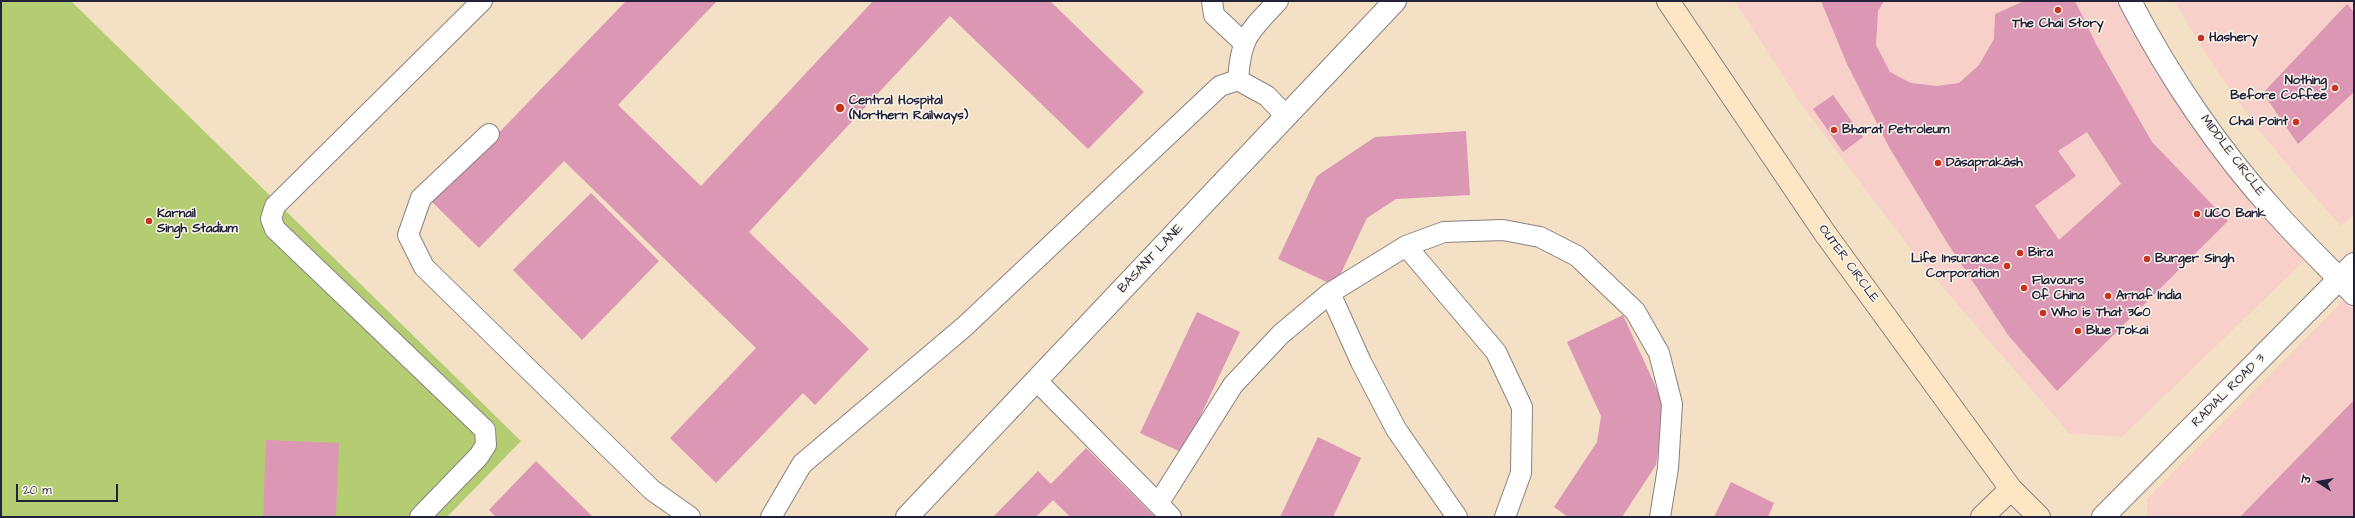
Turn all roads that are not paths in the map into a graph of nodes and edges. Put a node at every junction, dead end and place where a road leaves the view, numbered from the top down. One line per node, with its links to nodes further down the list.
1 (482, 1): 17 (lane)
2 (1212, 1): 7 (lane)
3 (1278, 1): 7 (lane)
4 (1395, 1): 9 (street, BASANT LANE)
5 (1668, 1): 15 (main road, OUTER CIRCLE)
6 (2130, 1): 12 (street, MIDDLE CIRCLE)
7 (1244, 43): 8 (lane)
8 (1238, 80): 9 (lane); 19 (lane)
9 (1286, 116): 14 (street, BASANT LANE)
10 (489, 134): 18 (lane)
11 (1406, 246): 13 (lane); 22 (lane); 23 (lane)
12 (2349, 279): 26 (street, RADIAL ROAD 3)
13 (1330, 293): 16 (lane); 21 (lane)
14 (1036, 380): 16 (lane); 20 (street, BASANT LANE)
15 (2011, 489): 24 (main road); 25 (main road, OUTER CIRCLE)
16 (1165, 510)
17 (420, 517)
18 (690, 517)
19 (771, 517)
20 (907, 517)
21 (1457, 517)
22 (1505, 517)
23 (1660, 517)
24 (1982, 517)
25 (2039, 517)
26 (2103, 517)

